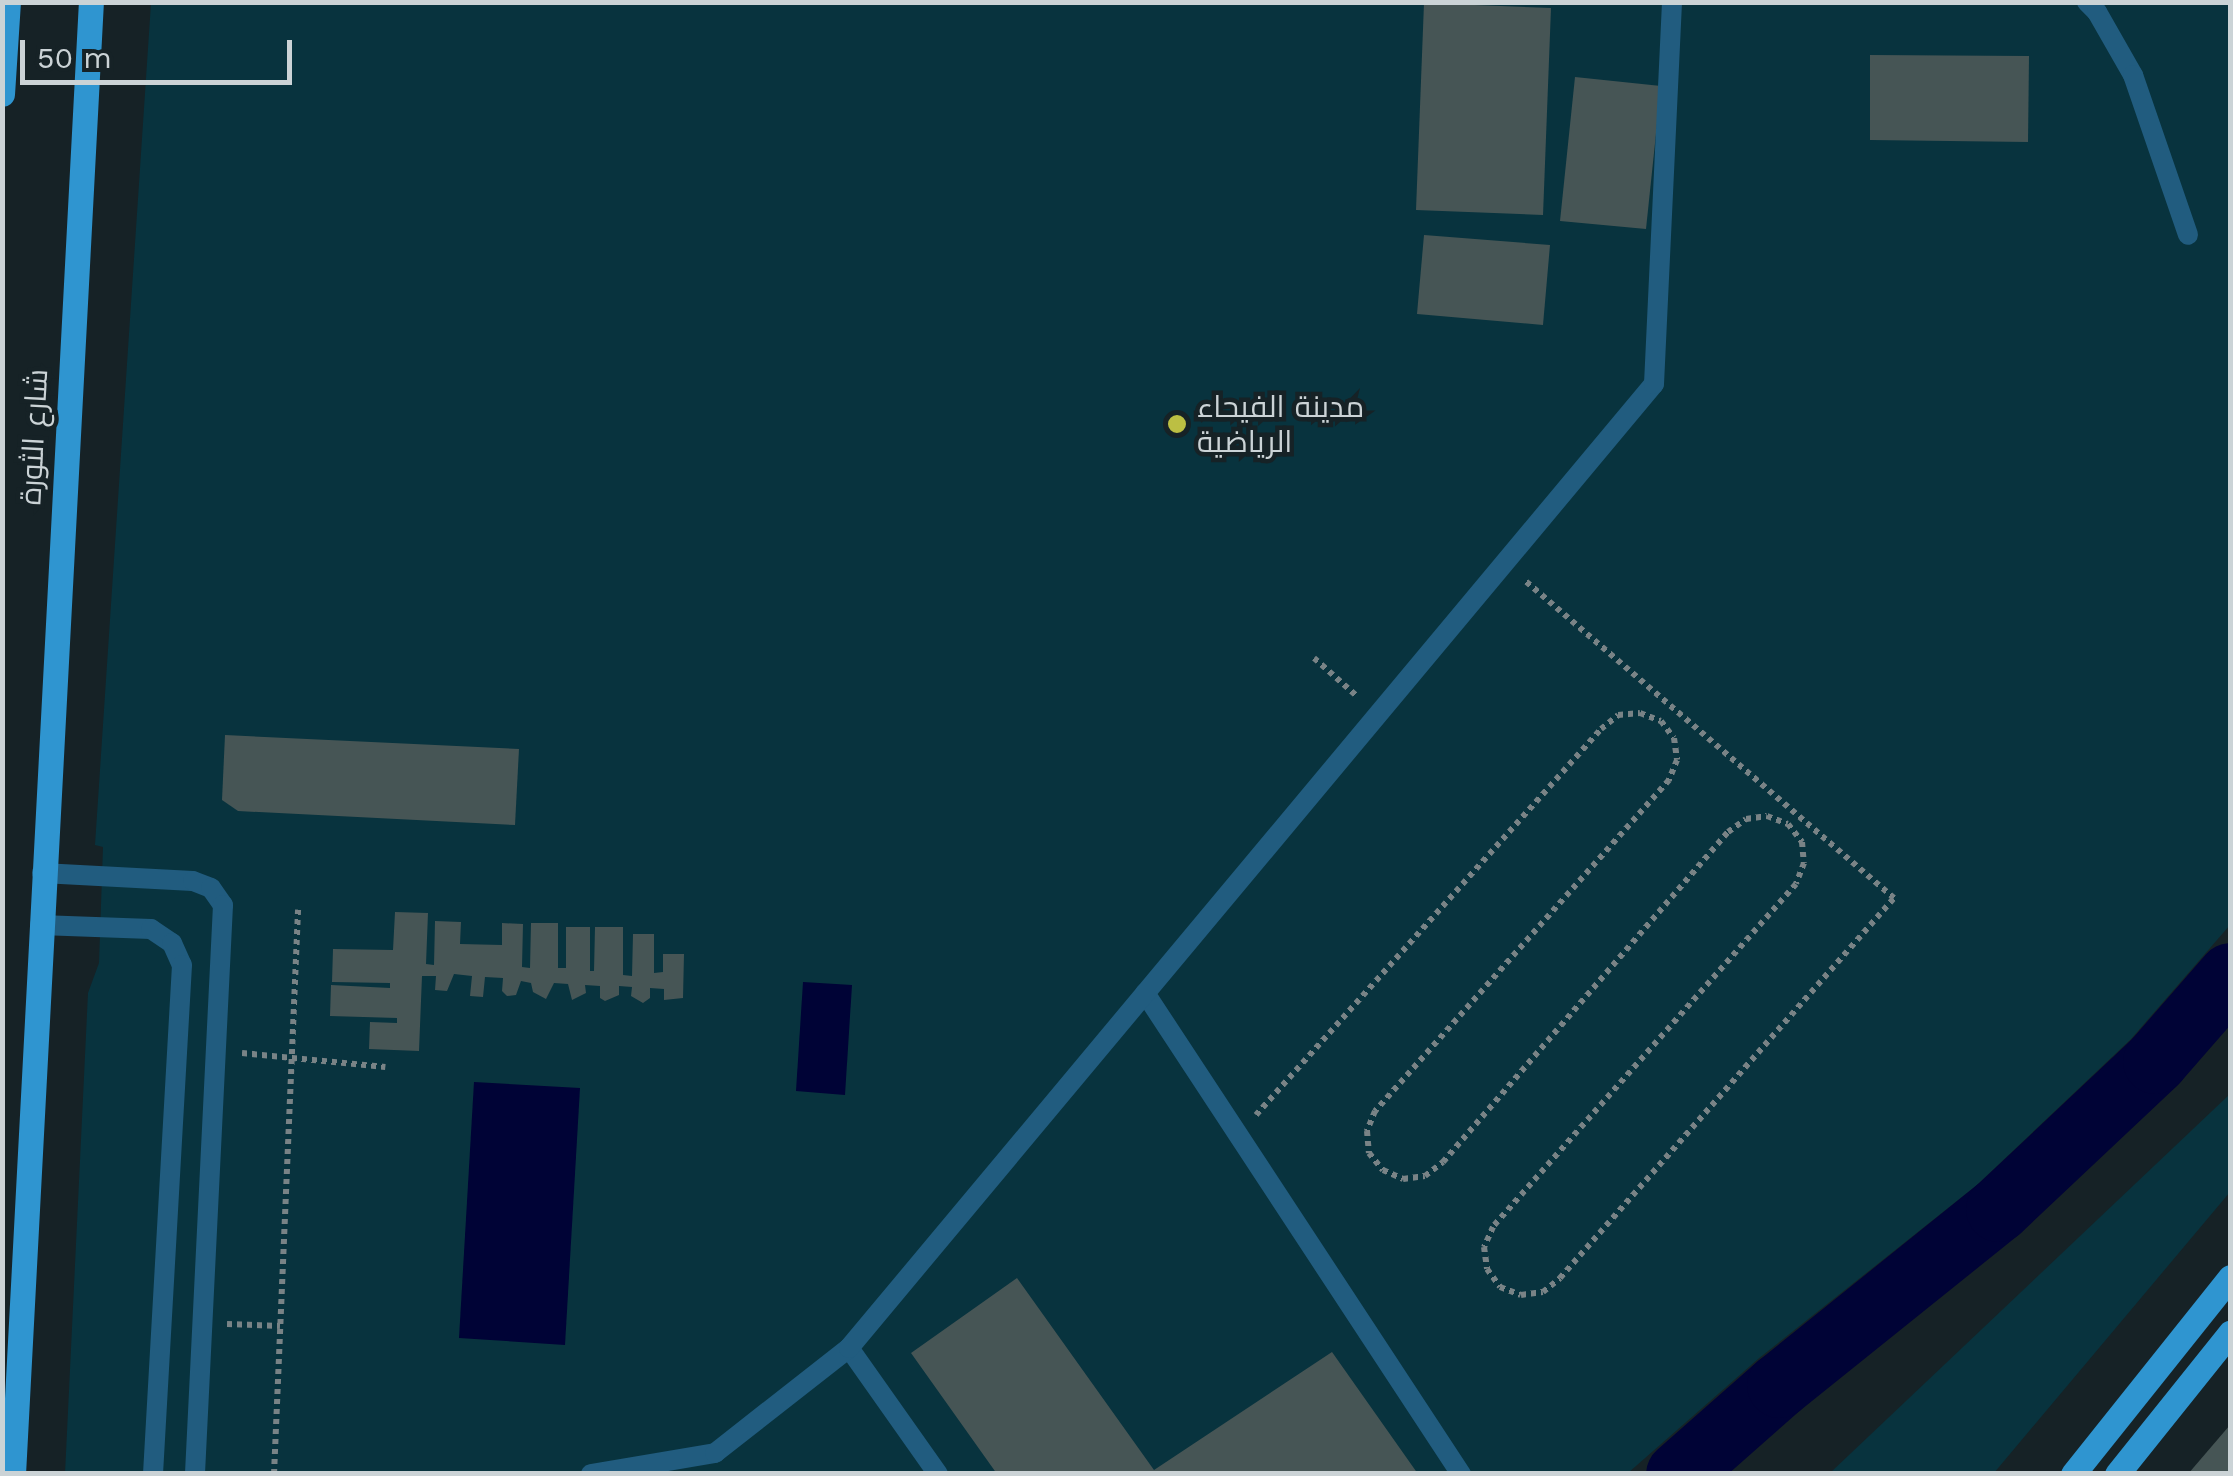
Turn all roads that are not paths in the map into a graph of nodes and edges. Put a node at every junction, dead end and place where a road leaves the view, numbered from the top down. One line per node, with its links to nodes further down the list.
1 (8, 2): 5 (main road)
2 (90, 2): 7 (main road, شارع الثورة)
3 (1672, 2): 11 (lane)
4 (2087, 2): 6 (lane)
5 (2, 94)
6 (2188, 235)
7 (42, 873): 8 (main road, شارع الثورة); 10 (lane)
8 (40, 925): 9 (lane); 15 (main road, شارع الثورة)
9 (182, 988): 10 (lane); 16 (lane)
10 (220, 989): 17 (lane)
11 (1146, 993): 14 (lane); 20 (lane)
12 (2230, 1277): 21 (main road)
13 (2230, 1333): 22 (main road)
14 (848, 1348): 18 (lane); 19 (lane)
15 (12, 1474)
16 (153, 1474)
17 (194, 1474)
18 (591, 1474)
19 (938, 1474)
20 (1461, 1474)
21 (2072, 1474)
22 (2117, 1474)

